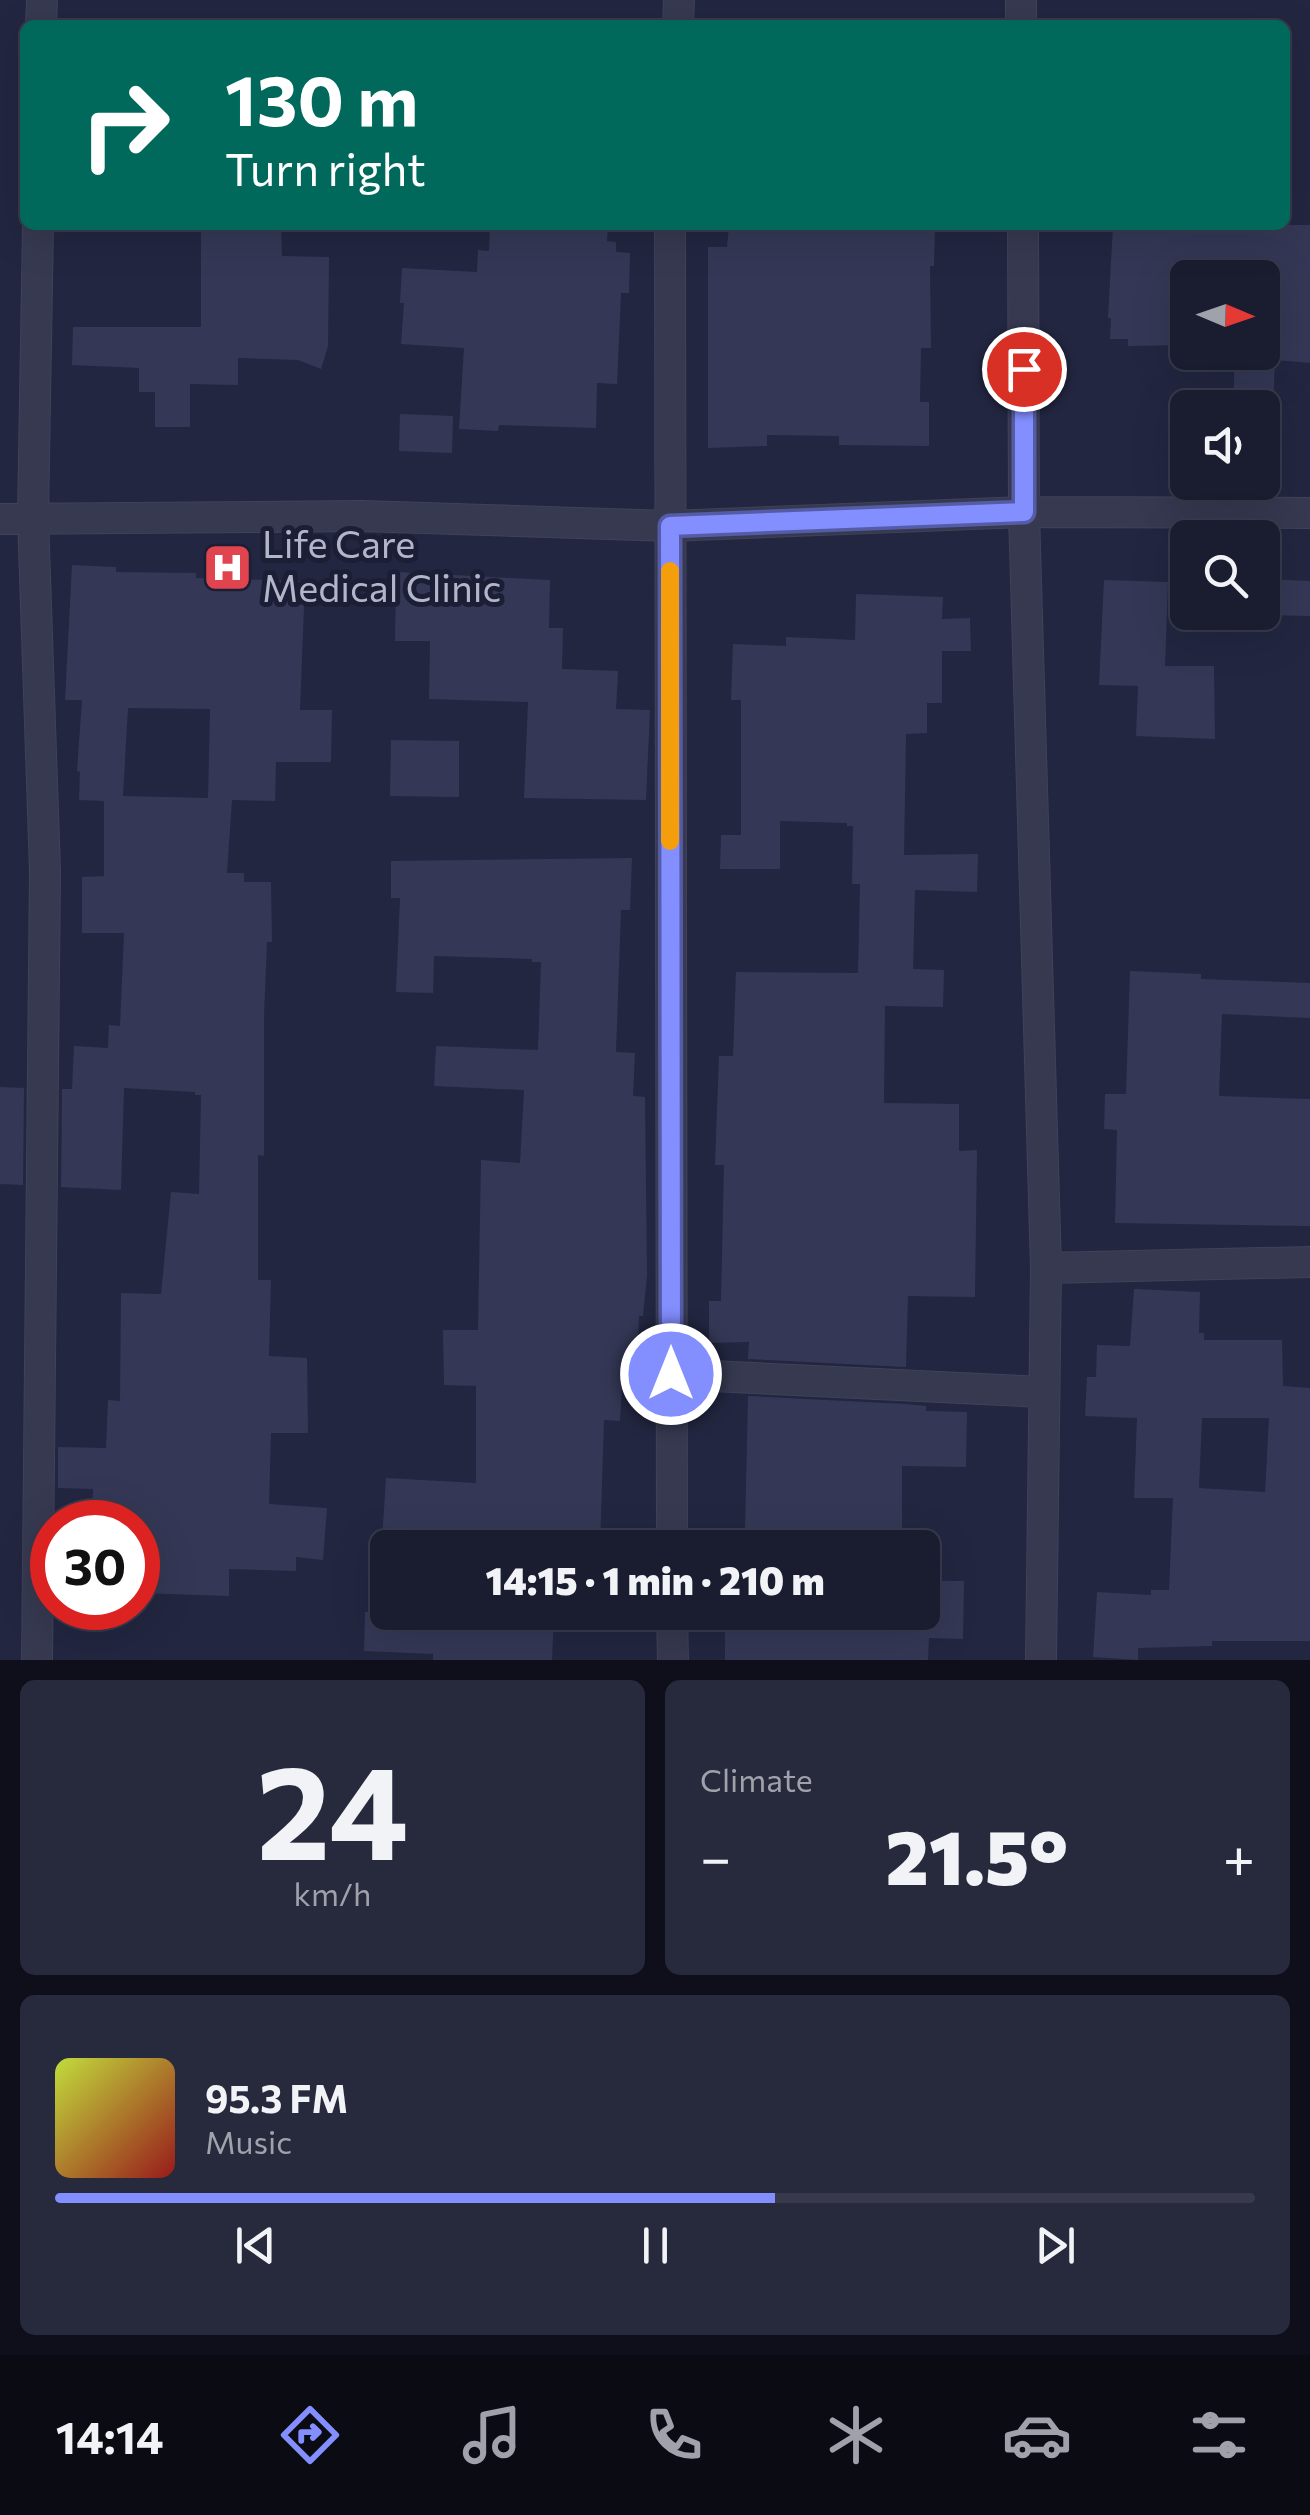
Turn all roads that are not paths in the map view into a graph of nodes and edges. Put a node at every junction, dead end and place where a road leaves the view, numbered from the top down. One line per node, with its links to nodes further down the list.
1 (38, 230): 6 (street)
2 (670, 230): 8 (street)
3 (1023, 230): 4 (street)
4 (1024, 512): 5 (street); 8 (street); 10 (street)
5 (1310, 514)
6 (33, 517): 7 (street); 8 (street); 15 (street)
7 (0, 519)
8 (670, 526): 11 (street)
9 (1310, 1262): 10 (street)
10 (1046, 1268): 12 (street)
11 (671, 1374): 12 (street); 13 (street)
12 (1044, 1392): 17 (street)
13 (672, 1530)
14 (672, 1630): 16 (street)
15 (37, 1660)
16 (672, 1660)
17 (1042, 1660)

